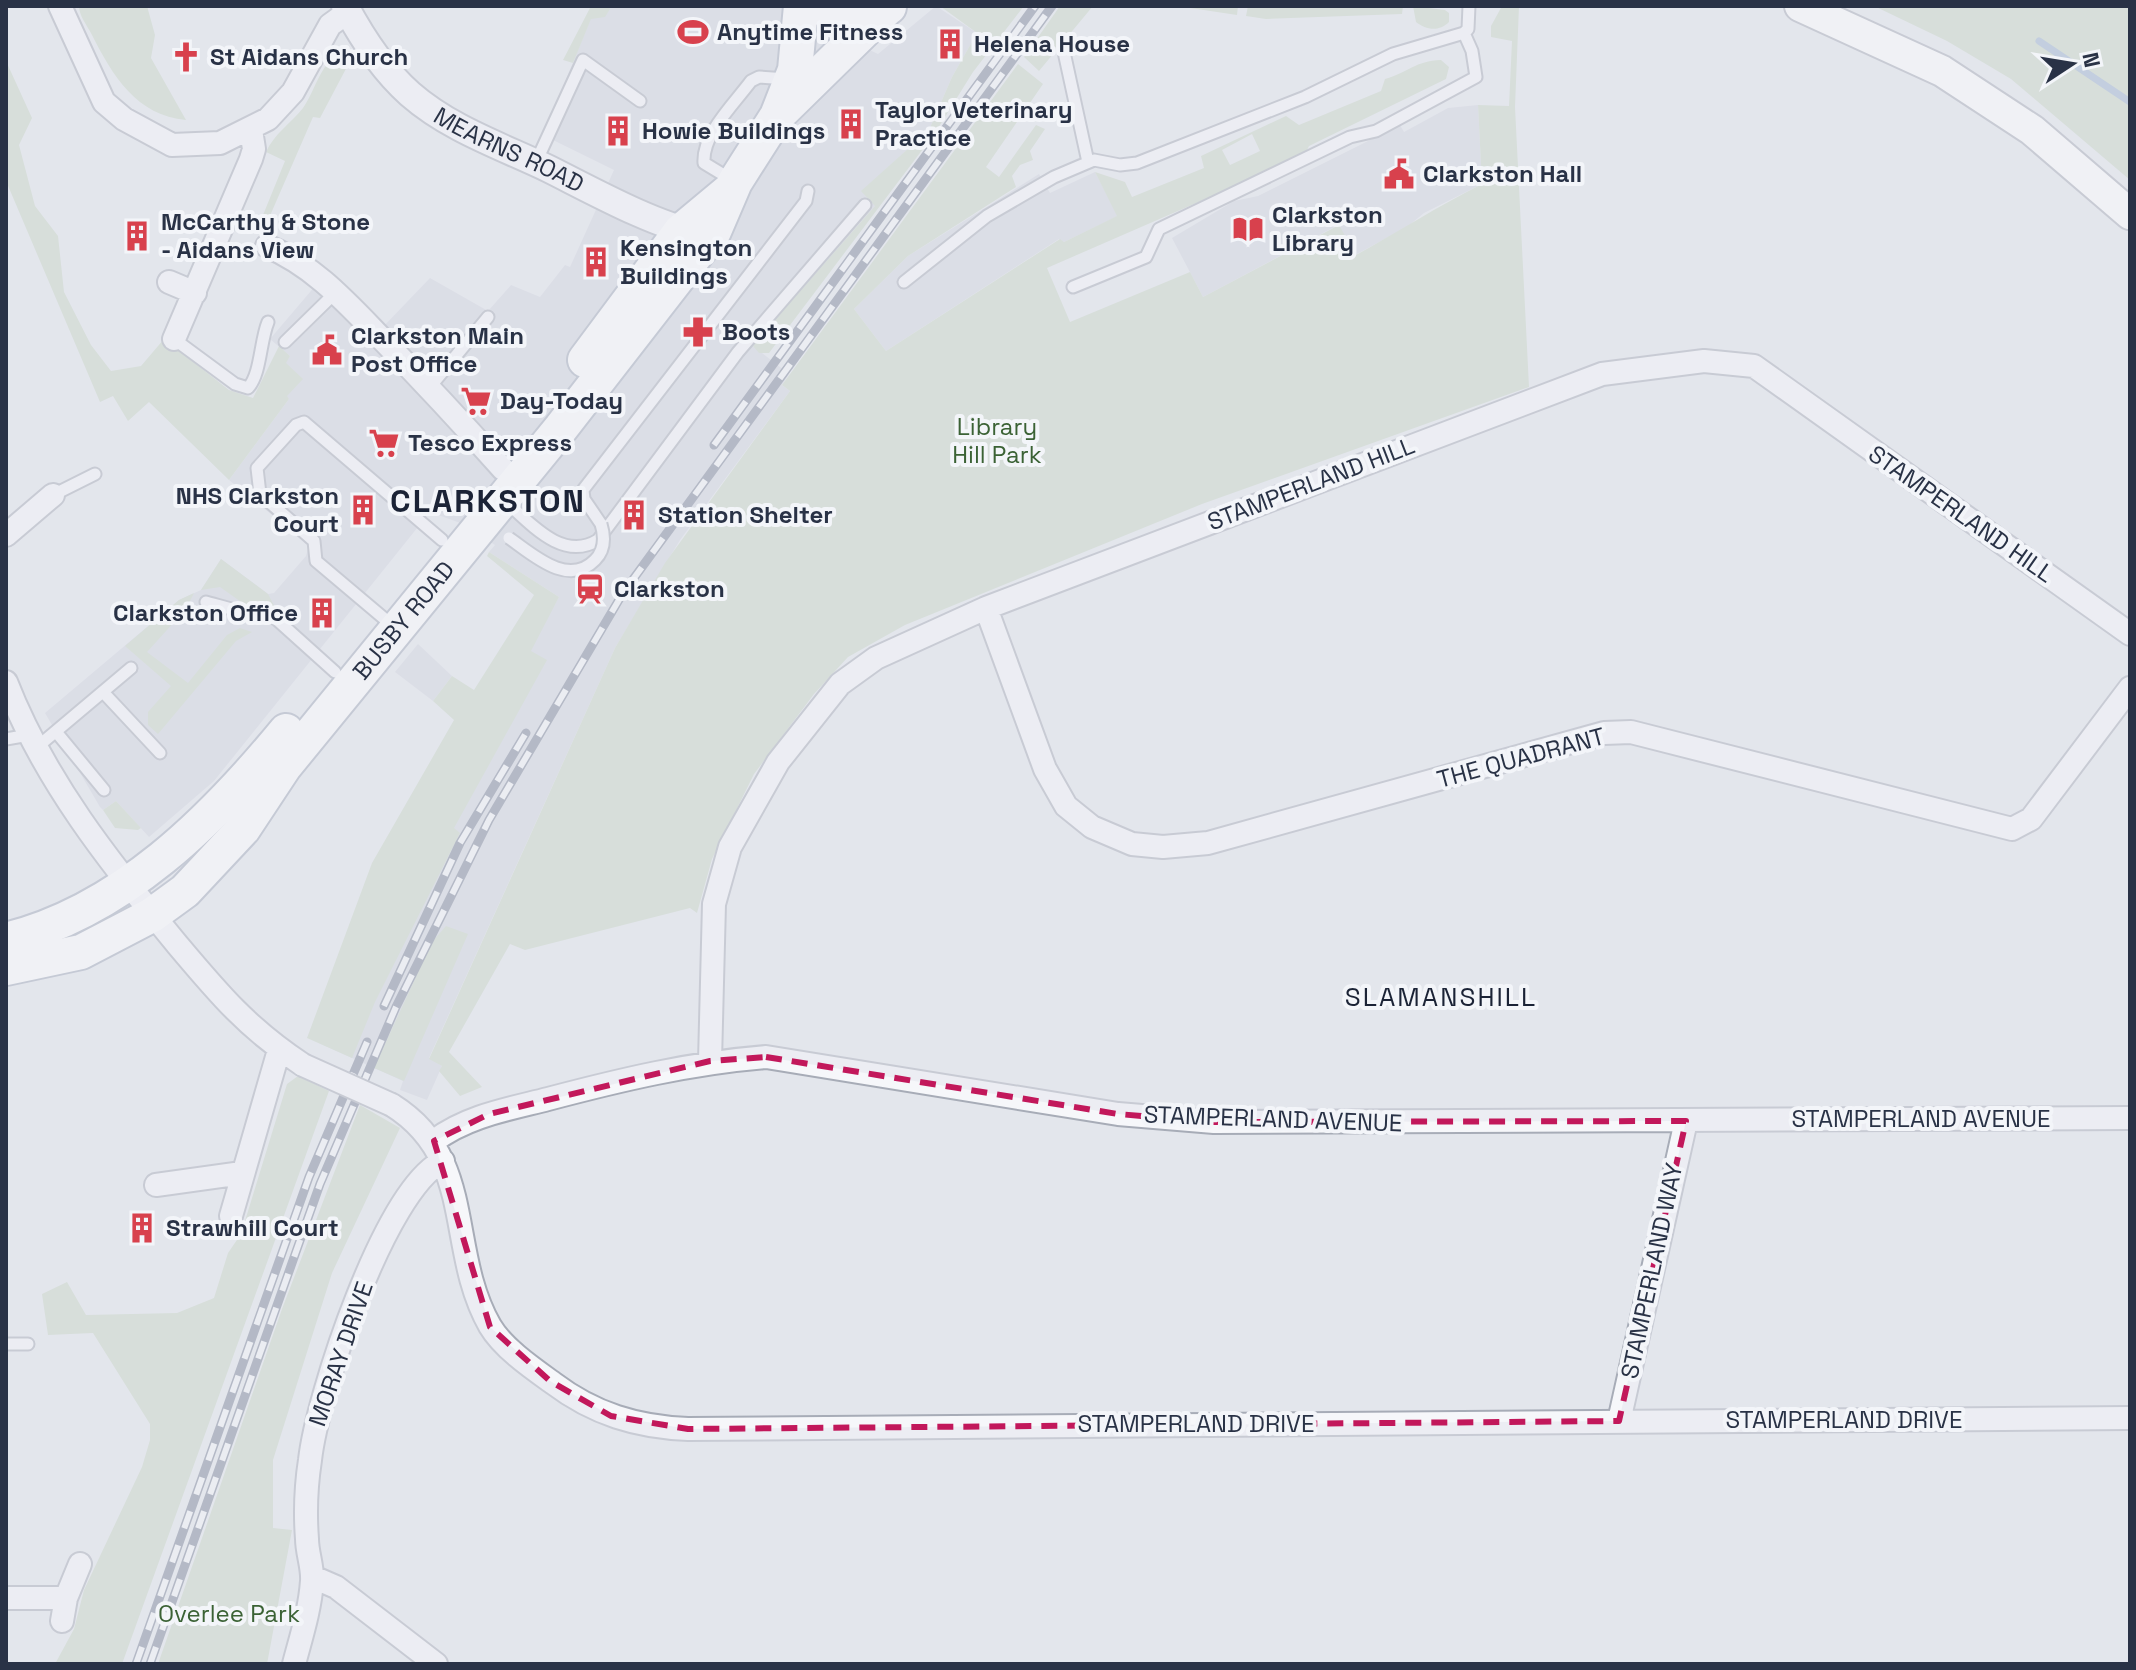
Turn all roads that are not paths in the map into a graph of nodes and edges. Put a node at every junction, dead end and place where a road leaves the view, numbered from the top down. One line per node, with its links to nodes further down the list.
1 (60, 6): 13 (street)
2 (801, 6): 10 (main road, BUSBY ROAD)
3 (818, 6): 7 (main road)
4 (1469, 6): 8 (lane)
5 (1800, 6): 19 (main road)
6 (347, 9): 13 (street); 15 (street, MEARNS ROAD)
7 (886, 9): 12 (main road)
8 (1464, 33): 14 (lane); 24 (lane)
9 (1064, 52): 14 (lane)
10 (791, 80): 12 (main road, BUSBY ROAD); 16 (lane)
11 (640, 101): 15 (lane)
12 (777, 116): 16 (main road, BUSBY ROAD)
13 (251, 130): 26 (street)
14 (1088, 162): 23 (lane)
15 (536, 163): 20 (street, MEARNS ROAD)
16 (735, 184): 20 (main road, BUSBY ROAD)
17 (808, 191): 34 (lane, bridge)
18 (865, 205): 34 (lane)
19 (2130, 214)
20 (698, 231): 34 (main road, BUSBY ROAD)
21 (267, 246): 25 (street)
22 (169, 282): 26 (street)
23 (904, 282)
24 (1073, 287)
25 (336, 292): 30 (lane); 31 (street)
26 (195, 293): 29 (street)
27 (488, 317): 31 (lane)
28 (268, 322): 29 (lane)
29 (174, 339)
30 (285, 342)
31 (430, 387): 34 (street)
32 (95, 474): 33 (lane)
33 (53, 495): 35 (street)
34 (499, 507): 36 (main road, BUSBY ROAD); 39 (main road, BUSBY ROAD)
35 (6, 535)
36 (442, 540): 39 (main road, BUSBY ROAD); 39 (lane)
37 (206, 602): 42 (lane)
38 (986, 608): 40 (street, STAMPERLAND HILL); 44 (street, THE QUADRANT); 56 (street, STAMPERLAND HILL)
39 (388, 622): 42 (main road, BUSBY ROAD); 52 (main road, BUSBY ROAD)
40 (2130, 634)
41 (131, 668): 45 (lane)
42 (335, 672): 51 (main road, BUSBY ROAD)
43 (6, 682): 48 (street)
44 (2130, 688)
45 (103, 692): 46 (lane); 49 (lane)
46 (57, 733): 48 (lane); 50 (lane)
47 (6, 739): 48 (lane)
48 (32, 741): 51 (street)
49 (160, 753)
50 (104, 790)
51 (127, 885): 52 (street); 53 (main road, BUSBY ROAD)
52 (152, 915): 54 (main road, BUSBY ROAD); 55 (street)
53 (6, 940)
54 (6, 968)
55 (279, 1050): 59 (street, bridge); 60 (street)
56 (710, 1061): 58 (street, STAMPERLAND AVENUE); 59 (street, STAMPERLAND AVENUE)
57 (2130, 1118): 58 (street, STAMPERLAND AVENUE)
58 (1686, 1121): 66 (street, STAMPERLAND WAY)
59 (438, 1151): 66 (street, STAMPERLAND DRIVE); 68 (street, MORAY DRIVE)
60 (242, 1173): 61 (street); 62 (street)
61 (156, 1185)
62 (231, 1216)
63 (6, 1344): 64 (lane)
64 (28, 1344)
65 (2130, 1418): 66 (street, STAMPERLAND DRIVE)
66 (1619, 1421)
67 (80, 1564): 70 (street)
68 (313, 1577): 72 (street, MORAY DRIVE); 73 (street)
69 (6, 1598): 70 (street)
70 (66, 1598): 71 (street)
71 (62, 1621)
72 (294, 1664)
73 (436, 1664)

